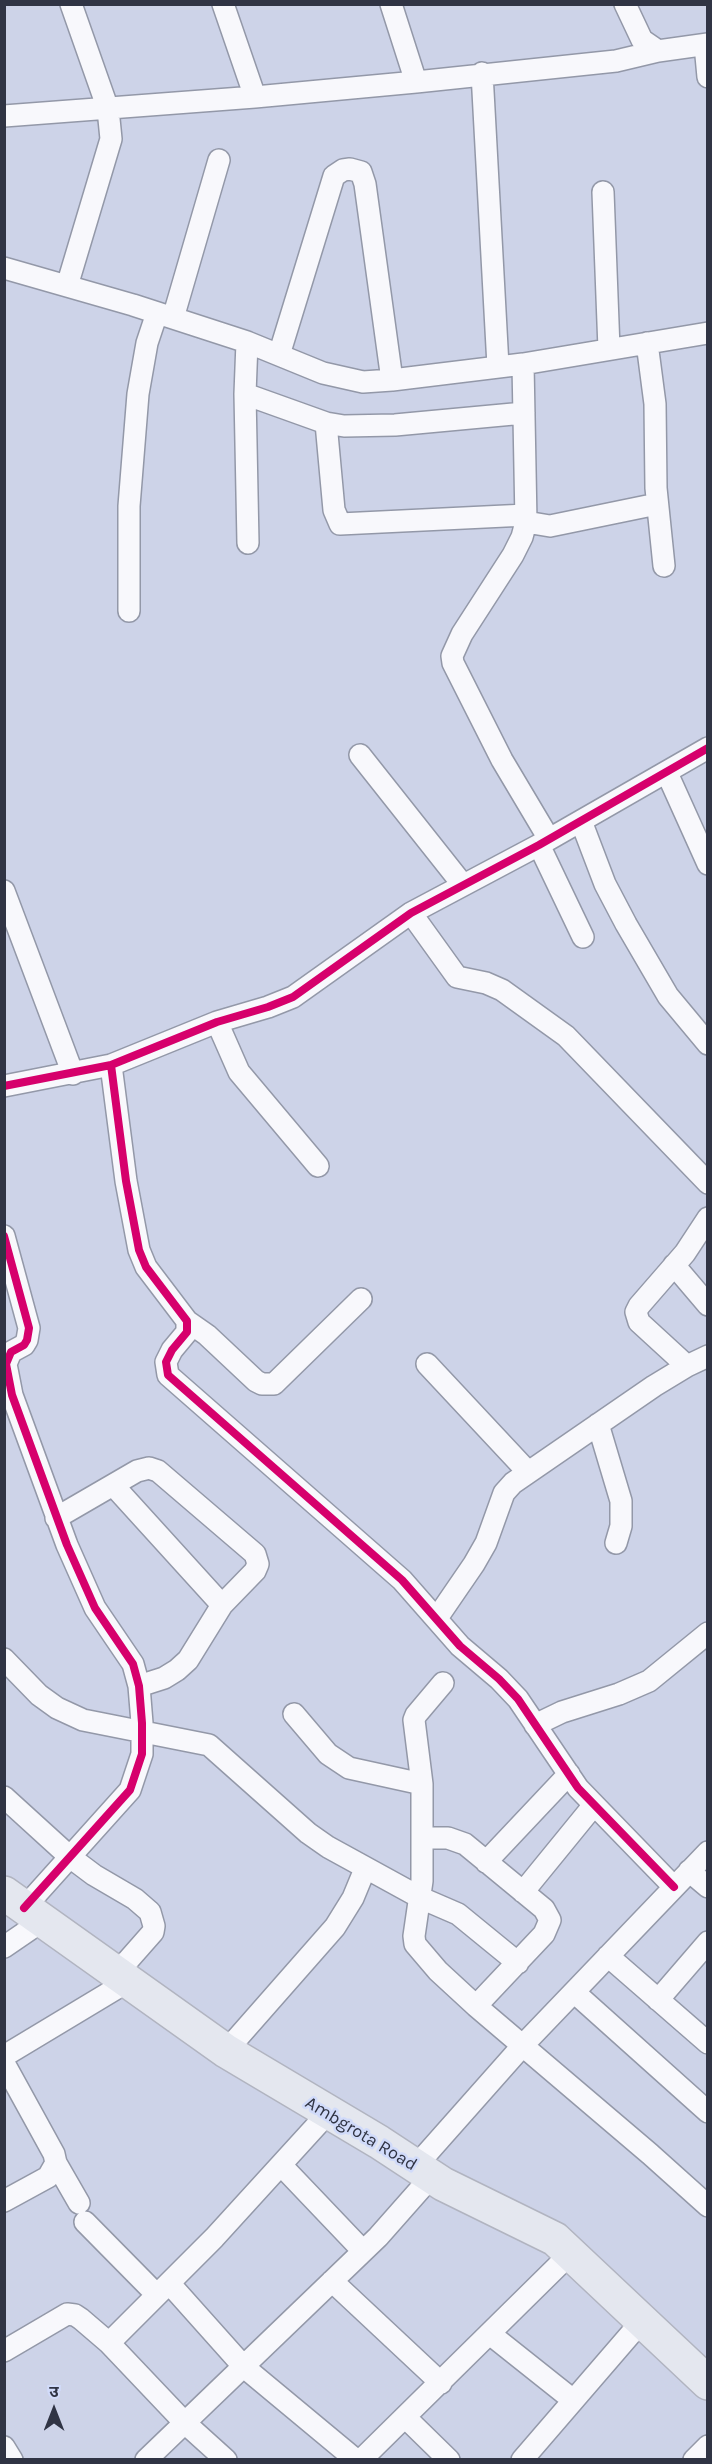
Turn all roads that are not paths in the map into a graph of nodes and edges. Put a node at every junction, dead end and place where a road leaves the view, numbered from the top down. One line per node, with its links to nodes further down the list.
1 (71, 4): 11 (street)
2 (223, 4): 10 (street)
3 (391, 4): 9 (street)
4 (625, 4): 6 (street)
5 (706, 45): 6 (street); 8 (street)
6 (658, 51): 7 (street)
7 (482, 73): 9 (street); 24 (street)
8 (708, 77)
9 (416, 81): 10 (street)
10 (255, 97): 11 (street)
11 (108, 109): 12 (street); 16 (street)
12 (4, 116)
13 (219, 160): 17 (street)
14 (603, 192): 21 (street)
15 (4, 268): 16 (street)
16 (67, 286): 17 (street)
17 (165, 316): 19 (street); 33 (street)
18 (708, 333): 20 (street)
19 (247, 342): 22 (street); 26 (street)
20 (646, 343): 21 (street); 29 (street)
21 (609, 349): 23 (street)
22 (279, 355): 25 (street); 25 (street)
23 (523, 364): 24 (street); 27 (street)
24 (498, 366): 25 (street)
25 (392, 380)
26 (245, 386): 28 (street); 31 (street)
27 (524, 413): 28 (street); 30 (street)
28 (326, 423): 30 (street)
29 (657, 504): 30 (street); 32 (street)
30 (526, 518): 38 (street)
31 (248, 543)
32 (664, 566)
33 (129, 611)
34 (708, 748): 36 (street)
35 (360, 755): 40 (street)
36 (667, 773): 37 (street); 39 (street)
37 (581, 821): 38 (street); 45 (street)
38 (544, 842): 40 (street); 43 (street)
39 (708, 864)
40 (463, 885): 42 (street)
41 (4, 891): 47 (street)
42 (411, 913): 44 (street); 50 (street)
43 (583, 937)
44 (217, 1022): 46 (street); 49 (street)
45 (708, 1044)
46 (111, 1065): 47 (street); 56 (street)
47 (73, 1074): 48 (street)
48 (4, 1086)
49 (318, 1166)
50 (708, 1183)
51 (708, 1218): 53 (street)
52 (4, 1236): 57 (street)
53 (675, 1265): 55 (street); 60 (street)
54 (361, 1299): 56 (street)
55 (708, 1305)
56 (187, 1322): 67 (street)
57 (8, 1353): 64 (street)
58 (708, 1356): 60 (street)
59 (427, 1364): 62 (street)
60 (687, 1366): 61 (street)
61 (598, 1424): 62 (street); 65 (street)
62 (528, 1472): 67 (street)
63 (113, 1485): 64 (street); 66 (street); 66 (street)
64 (56, 1518): 71 (street)
65 (616, 1543)
66 (222, 1605): 71 (street)
67 (437, 1618): 73 (street)
68 (708, 1633): 73 (street)
69 (4, 1659): 74 (street)
70 (444, 1683): 76 (street)
71 (139, 1686): 74 (street)
72 (294, 1714): 76 (street)
73 (535, 1725): 75 (street)
74 (142, 1732): 81 (street); 83 (street)
75 (569, 1774): 78 (street); 82 (street)
76 (422, 1784): 79 (street)
77 (4, 1797): 81 (street)
78 (594, 1805): 85 (street); 87 (street)
79 (422, 1838): 82 (street); 88 (street)
80 (708, 1852): 84 (street)
81 (70, 1857): 89 (street); 94 (street)
82 (486, 1862): 87 (street)
83 (365, 1869): 88 (street); 100 (street)
84 (689, 1871): 85 (street); 86 (street)
85 (674, 1887): 92 (street)
86 (708, 1887)
87 (523, 1892): 93 (street)
88 (421, 1898): 93 (street); 97 (street)
89 (24, 1908): 90 (street); 94 (main road, Ambgrota Road)
90 (4, 1947)
91 (704, 1954): 96 (street)
92 (608, 1956): 95 (street); 96 (street)
93 (518, 1964): 97 (street)
94 (121, 1978): 100 (main road, Ambgrota Road); 101 (street)
95 (574, 1992): 99 (street); 103 (street)
96 (658, 2000): 98 (street)
97 (476, 2006): 99 (street)
98 (708, 2043)
99 (524, 2044): 107 (street); 109 (street)
100 (226, 2051): 104 (main road, Ambgrota Road)
101 (4, 2056)
102 (4, 2063): 105 (street)
103 (708, 2112)
104 (328, 2114): 106 (street); 107 (main road, Ambgrota Road)
105 (56, 2163): 108 (street); 113 (street)
106 (281, 2165): 110 (street); 113 (street)
107 (423, 2172): 110 (street); 111 (main road, Ambgrota Road)
108 (4, 2201)
109 (708, 2206)
110 (363, 2251): 112 (street)
111 (571, 2253): 114 (main road, Ambgrota Road); 115 (street)
112 (332, 2281): 118 (street); 119 (street)
113 (163, 2289): 116 (street); 118 (street)
114 (641, 2322): 120 (main road, Ambgrota Road); 121 (street)
115 (490, 2334): 119 (street); 121 (street)
116 (109, 2343): 117 (street); 123 (street)
117 (4, 2350)
118 (244, 2367): 123 (street); 129 (street)
119 (441, 2383): 122 (street)
120 (708, 2383)
121 (573, 2400): 132 (street)
122 (405, 2417): 130 (street); 131 (street)
123 (185, 2423): 127 (street); 128 (street)
124 (708, 2446): 133 (street)
125 (4, 2447): 126 (street)
126 (12, 2460)
127 (146, 2460)
128 (226, 2460)
129 (356, 2460)
130 (361, 2460)
131 (449, 2460)
132 (522, 2460)
133 (694, 2460)

